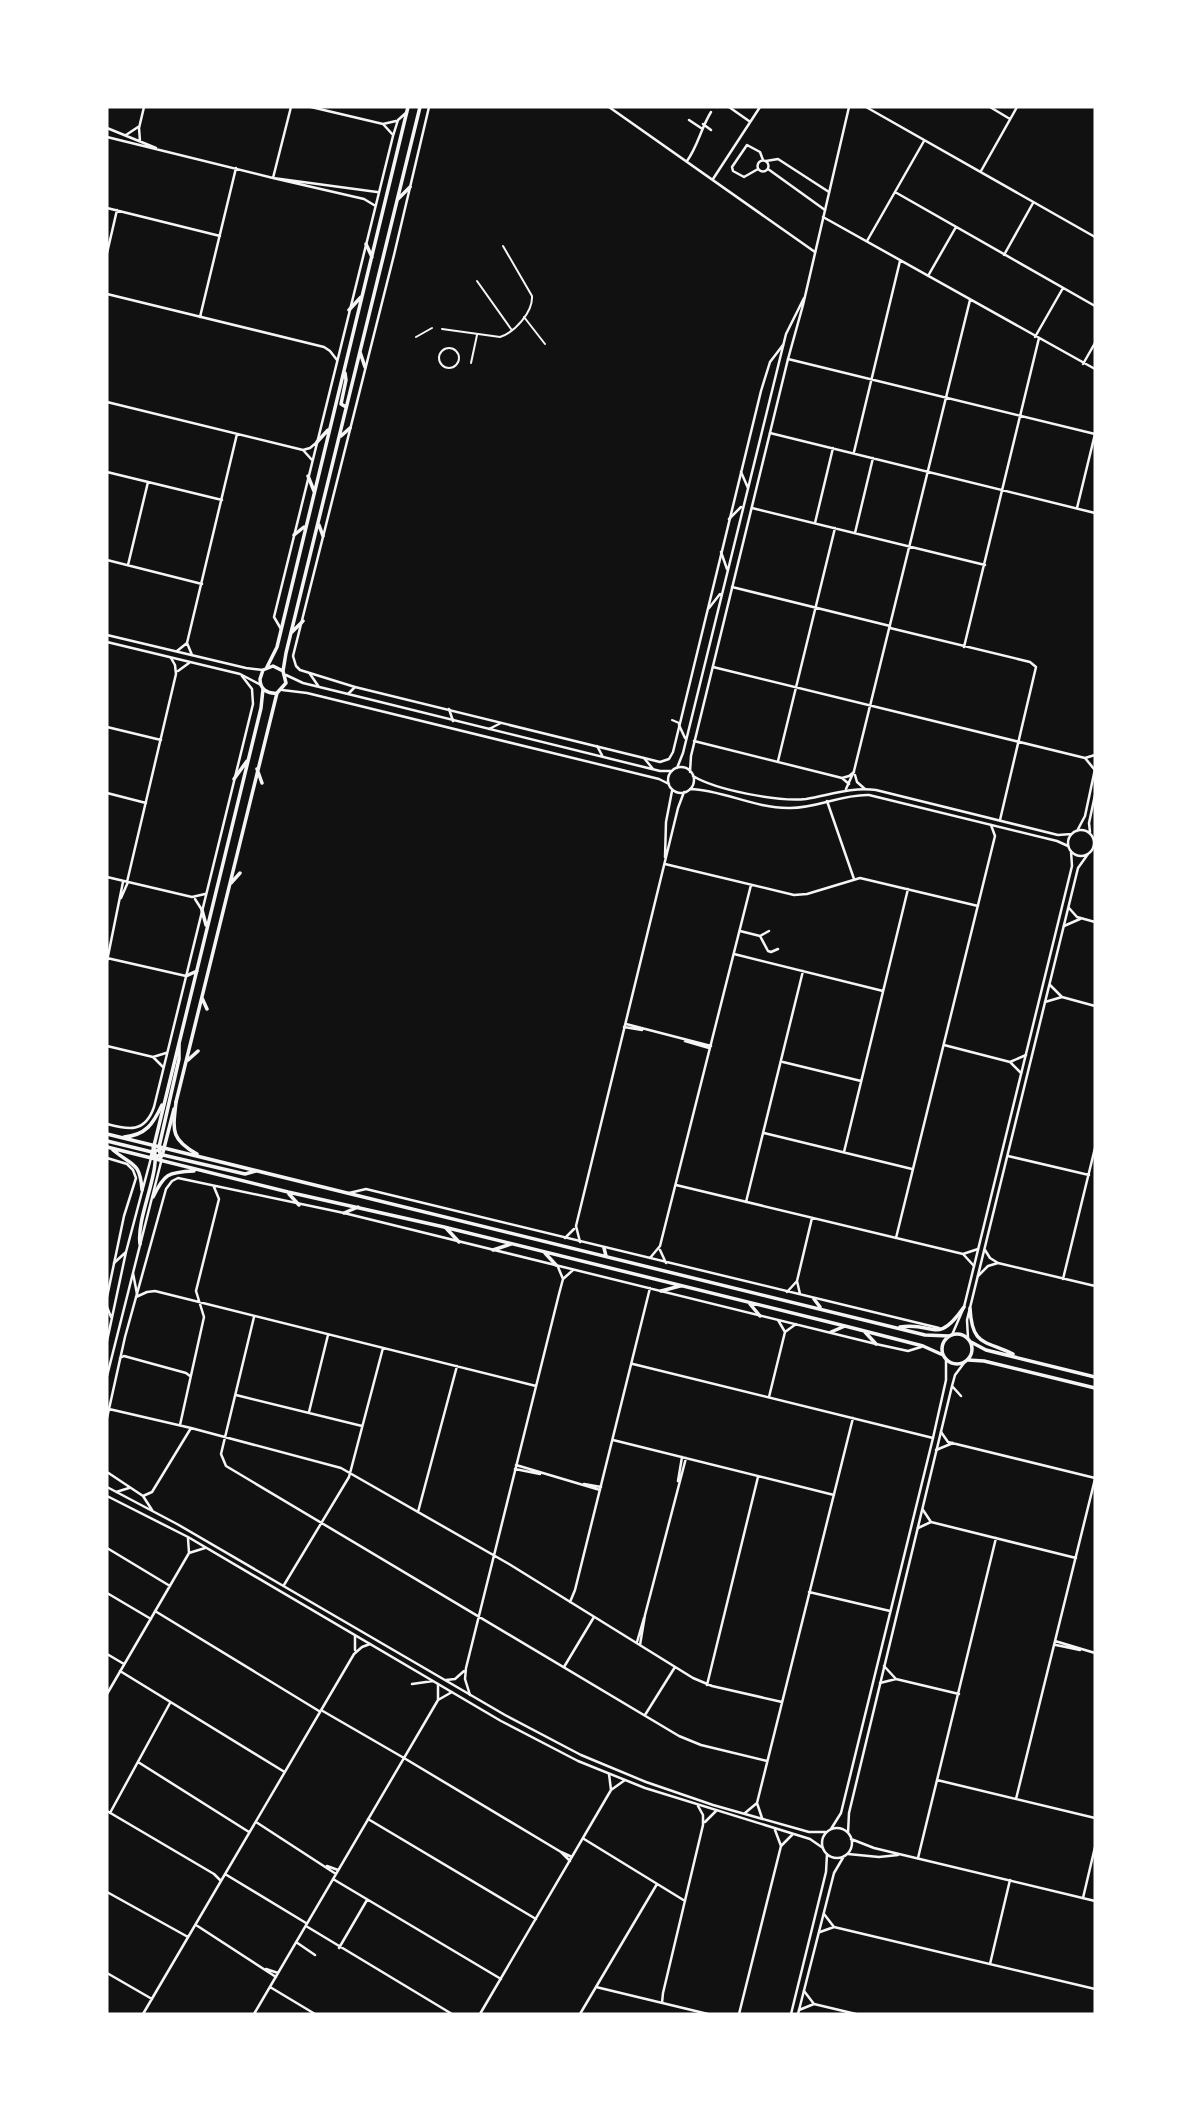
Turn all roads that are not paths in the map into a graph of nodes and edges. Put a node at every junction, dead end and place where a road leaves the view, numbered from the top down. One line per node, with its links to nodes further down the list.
1 (144, 107): 20 (street)
2 (291, 107): 37 (street)
3 (311, 107): 4 (street)
4 (317, 107): 21 (street)
5 (420, 107): 43 (main road)
6 (429, 107): 39 (street)
7 (609, 107): 32 (street)
8 (729, 107): 19 (street)
9 (760, 107): 19 (street)
10 (849, 107): 41 (street)
11 (866, 107): 28 (street)
12 (990, 107): 16 (street)
13 (1017, 107): 16 (street)
14 (408, 109): 17 (street); 59 (main road)
15 (711, 112): 22 (street)
16 (1010, 118): 36 (street)
17 (398, 120): 21 (street); 26 (street)
18 (689, 120): 22 (street)
19 (750, 122): 38 (street)
20 (139, 124): 25 (street); 29 (street)
21 (383, 124): 26 (street)
22 (702, 126): 24 (street); 32 (street)
23 (107, 128): 25 (street)
24 (711, 130)
25 (126, 135): 29 (street)
26 (393, 136): 40 (street)
27 (107, 137): 30 (street)
28 (925, 140): 36 (street); 42 (street)
29 (140, 141): 30 (street)
30 (159, 150): 33 (street)
31 (764, 160): 34 (street); 34 (street); 35 (street); 41 (street)
32 (687, 162): 38 (street)
33 (236, 169): 37 (street); 51 (street)
34 (758, 169): 35 (street)
35 (768, 169): 48 (street)
36 (980, 172): 44 (street)
37 (273, 178): 40 (street); 45 (street)
38 (713, 179): 56 (street)
39 (410, 187): 43 (main road); 88 (street)
40 (378, 192): 45 (street)
41 (829, 192): 48 (street)
42 (895, 192): 50 (street); 53 (street)
43 (397, 201): 83 (main road)
44 (1033, 202): 52 (street); 58 (street)
45 (375, 206): 54 (street)
46 (107, 208): 47 (street)
47 (117, 210): 51 (street); 57 (street)
48 (825, 210): 49 (street)
49 (823, 217): 53 (street); 56 (street)
50 (956, 227): 58 (street); 61 (street)
51 (220, 236): 70 (street)
52 (1095, 237)
53 (867, 241): 60 (street)
54 (366, 244): 59 (main road); 69 (street)
55 (503, 246): 71 (street)
56 (815, 252): 66 (street)
57 (107, 253)
58 (1004, 255): 63 (street)
59 (372, 257): 65 (main road)
60 (900, 260): 61 (street); 91 (street)
61 (928, 276): 67 (street)
62 (477, 281): 74 (street)
63 (1063, 288): 68 (street); 77 (street)
64 (107, 294): 70 (street)
65 (362, 295): 69 (main road); 90 (main road)
66 (805, 295): 78 (street); 79 (street)
67 (970, 300): 77 (street); 92 (street)
68 (1095, 306)
69 (349, 310): 85 (street)
70 (200, 317): 85 (street)
71 (524, 317): 74 (street); 81 (street)
72 (432, 328): 76 (street)
73 (442, 329): 75 (street)
74 (511, 330): 75 (street)
75 (477, 334): 86 (street)
76 (416, 337)
77 (1037, 338): 87 (street); 95 (street)
78 (784, 343): 79 (street); 109 (street); 113 (street)
79 (792, 343): 84 (street)
80 (1095, 343): 87 (street)
81 (545, 344)
82 (456, 350): 82 (street)
83 (360, 352): 88 (main road); 94 (main road)
84 (788, 359): 91 (street); 98 (street)
85 (337, 360): 102 (street)
86 (471, 363)
87 (1083, 364): 89 (street)
88 (365, 367): 96 (street)
89 (1095, 369)
90 (344, 371): 94 (main road); 97 (main road)
91 (872, 379): 92 (street); 105 (street)
92 (946, 398): 95 (street); 110 (street)
93 (107, 402): 99 (street)
94 (346, 407): 101 (main road)
95 (1021, 416): 100 (street); 115 (street)
96 (350, 428): 101 (main road); 128 (street)
97 (330, 429): 102 (main road); 114 (main road)
98 (770, 433): 103 (street); 118 (street)
99 (237, 434): 104 (street); 116 (street)
100 (1095, 434): 119 (street)
101 (339, 438): 122 (main road)
102 (317, 442): 104 (street); 107 (street)
103 (833, 447): 105 (street); 123 (street)
104 (303, 450): 107 (street)
105 (854, 452): 106 (street)
106 (873, 458): 110 (street); 126 (street)
107 (312, 460): 111 (street)
108 (107, 472): 112 (street)
109 (741, 472): 113 (street); 121 (street)
110 (929, 472): 115 (street); 129 (street)
111 (308, 477): 114 (main road); 127 (street)
112 (148, 482): 116 (street); 132 (street)
113 (748, 488): 117 (street)
114 (314, 491): 124 (main road)
115 (1003, 491): 119 (street); 133 (street)
116 (222, 500): 135 (street)
117 (743, 505): 121 (street); 134 (street)
118 (752, 508): 123 (street); 136 (street)
119 (1077, 508): 120 (street)
120 (1095, 513)
121 (729, 519): 130 (street)
122 (318, 523): 128 (main road); 143 (main road)
123 (815, 523): 125 (street)
124 (306, 526): 127 (main road); 142 (main road)
125 (835, 528): 126 (street); 139 (street)
126 (855, 533): 129 (street)
127 (294, 535): 142 (street)
128 (323, 536): 140 (street)
129 (910, 547): 133 (street); 141 (street)
130 (722, 552): 134 (street); 138 (street)
131 (107, 560): 132 (street)
132 (128, 565): 135 (street)
133 (985, 565): 147 (street)
134 (727, 570): 137 (street)
135 (202, 584): 146 (street)
136 (732, 587): 139 (street); 152 (street)
137 (722, 592): 138 (street); 173 (street)
138 (709, 608): 169 (street)
139 (816, 608): 141 (street); 161 (street)
140 (303, 621): 143 (main road); 157 (street)
141 (890, 627): 147 (street); 164 (street)
142 (281, 629): 153 (main road)
143 (290, 634): 154 (main road)
144 (107, 635): 148 (street)
145 (107, 642): 150 (street)
146 (187, 643): 148 (street); 149 (street)
147 (964, 647): 175 (street)
148 (176, 652): 149 (street)
149 (193, 656): 153 (street)
150 (171, 658): 151 (street); 155 (street)
151 (191, 662): 155 (street); 156 (street)
152 (713, 667): 161 (street); 174 (street)
153 (265, 670): 154 (main road); 158 (main road)
154 (285, 673): 159 (street); 162 (main road)
155 (176, 674): 172 (street)
156 (240, 674): 158 (street); 191 (street)
157 (310, 674): 159 (street); 160 (street)
158 (262, 687): 162 (main road); 181 (main road)
159 (318, 687): 163 (street)
160 (355, 687): 163 (street); 165 (street)
161 (796, 687): 164 (street); 182 (street)
162 (279, 692): 184 (main road); 193 (street)
163 (348, 694): 166 (street)
164 (870, 706): 175 (street); 188 (street)
165 (449, 709): 166 (street); 168 (street)
166 (453, 720): 171 (street)
167 (672, 720): 169 (street)
168 (501, 723): 171 (street); 176 (street)
169 (680, 724): 173 (street); 179 (street)
170 (107, 727): 172 (street)
171 (489, 729): 178 (street)
172 (161, 740): 203 (street)
173 (686, 740): 183 (street)
174 (694, 741): 182 (street); 189 (street)
175 (1019, 742): 180 (street); 204 (street)
176 (597, 746): 178 (street); 179 (street)
177 (1095, 755): 180 (street)
178 (603, 757): 185 (street)
179 (644, 758): 185 (street)
180 (1085, 758): 186 (street)
181 (248, 759): 191 (main road); 233 (main road)
182 (778, 761): 190 (street)
183 (677, 768): 187 (street); 189 (street)
184 (257, 769): 192 (main road); 221 (main road)
185 (653, 769): 187 (street)
186 (1095, 770): 207 (street)
187 (672, 771): 193 (street)
188 (854, 771): 190 (street); 194 (street); 198 (street)
189 (692, 774): 196 (street); 197 (street)
190 (842, 778): 194 (street)
191 (234, 779): 224 (street)
192 (262, 783)
193 (669, 784): 195 (street)
194 (849, 785): 197 (street)
195 (672, 789): 199 (street); 216 (street)
196 (690, 789): 199 (street); 202 (street)
197 (846, 789): 198 (street)
198 (865, 789): 204 (street)
199 (684, 792): 216 (street)
200 (107, 793): 203 (street)
201 (1095, 795): 209 (street)
202 (827, 801): 205 (street); 219 (street)
203 (146, 803): 220 (street)
204 (1000, 820): 208 (street)
205 (992, 825): 206 (street); 210 (street)
206 (1004, 828): 210 (street); 212 (street)
207 (1077, 831): 208 (street); 209 (street)
208 (1072, 834): 212 (street)
209 (1091, 835): 211 (street)
210 (995, 836): 226 (street)
211 (1094, 841): 215 (street)
212 (1069, 846): 213 (street)
213 (1071, 851): 215 (street); 258 (street)
214 (1095, 852): 215 (street)
215 (1089, 853): 227 (street)
216 (665, 864): 222 (street); 251 (street)
217 (240, 873): 221 (main road)
218 (107, 877): 220 (street)
219 (854, 879): 222 (street); 223 (street)
220 (126, 881): 225 (street); 240 (street)
221 (229, 885): 231 (main road)
222 (751, 885): 234 (street)
223 (908, 889): 226 (street); 245 (street)
224 (207, 893): 225 (street); 228 (street)
225 (192, 897): 228 (street)
226 (978, 906): 253 (street)
227 (1068, 907): 229 (street); 232 (street)
228 (202, 910): 233 (main road); 243 (street)
229 (1081, 919): 230 (street); 232 (street)
230 (1095, 922)
231 (219, 925): 236 (main road); 247 (main road)
232 (1064, 926): 244 (street)
233 (207, 928): 241 (main road)
234 (740, 931): 237 (street); 239 (street)
235 (769, 931): 237 (street)
236 (226, 932)
237 (760, 936): 238 (street)
238 (778, 948)
239 (734, 954): 242 (street); 255 (street)
240 (107, 958): 243 (street)
241 (197, 971): 243 (main road); 252 (main road)
242 (803, 971): 245 (street); 261 (street)
243 (186, 976): 257 (street)
244 (1050, 985): 246 (street); 248 (street)
245 (884, 992): 265 (street)
246 (1062, 997): 248 (street); 249 (street)
247 (201, 998): 250 (main road); 260 (main road)
248 (1045, 1002): 278 (street)
249 (1095, 1006)
250 (207, 1009)
251 (625, 1026): 255 (street); 296 (street)
252 (178, 1045): 267 (main road); 277 (main road)
253 (944, 1045): 262 (street); 281 (street)
254 (107, 1046): 259 (street)
255 (710, 1047): 285 (street)
256 (198, 1051): 260 (main road)
257 (167, 1053): 259 (street); 263 (street)
258 (1026, 1055): 262 (street); 264 (street)
259 (153, 1057): 263 (street)
260 (187, 1061): 266 (main road)
261 (782, 1061): 265 (street); 269 (street)
262 (1010, 1062): 264 (street)
263 (163, 1067): 268 (street)
264 (1021, 1074): 305 (street)
265 (861, 1081): 276 (street)
266 (176, 1102): 274 (main road); 280 (main road)
267 (162, 1105): 271 (main road); 277 (main road)
268 (107, 1124)
269 (764, 1133): 276 (street); 291 (street)
270 (107, 1134): 271 (main road)
271 (120, 1137): 277 (main road)
272 (107, 1141): 277 (main road)
273 (109, 1148): 277 (main road); 287 (main road)
274 (164, 1148): 277 (main road); 280 (main road)
275 (1095, 1148): 284 (street)
276 (844, 1152): 281 (street)
277 (157, 1154): 282 (main road); 283 (main road); 287 (street); 290 (street); 302 (main road)
278 (1008, 1156): 284 (street); 307 (street)
279 (107, 1157): 315 (street)
280 (202, 1157): 282 (main road)
281 (912, 1169): 299 (street)
282 (257, 1170): 289 (main road)
283 (199, 1171): 288 (main road); 290 (main road)
284 (1089, 1175): 325 (street)
285 (676, 1185): 291 (street); 304 (street)
286 (215, 1187): 292 (street); 335 (street); 340 (street)
287 (142, 1190): 309 (street)
288 (288, 1192): 292 (main road); 293 (main road)
289 (349, 1193): 298 (street); 312 (main road)
290 (153, 1197): 302 (street)
291 (746, 1202): 295 (street)
292 (299, 1205): 294 (street)
293 (358, 1207): 294 (main road); 297 (main road)
294 (344, 1213): 300 (street)
295 (812, 1218): 299 (street); 326 (street)
296 (576, 1226): 298 (street); 301 (street)
297 (444, 1227): 300 (main road); 303 (main road)
298 (565, 1238): 301 (street)
299 (896, 1238): 311 (street)
300 (459, 1242): 308 (street)
301 (580, 1242): 306 (street)
302 (140, 1244): 319 (street)
303 (512, 1244): 308 (main road); 310 (main road)
304 (660, 1247): 313 (street); 314 (street)
305 (979, 1247): 311 (street); 318 (street)
306 (604, 1248): 312 (main road); 313 (street)
307 (985, 1248): 316 (street); 323 (street)
308 (493, 1250): 317 (street)
309 (126, 1252): 315 (street); 347 (street)
310 (543, 1252): 317 (main road); 327 (main road)
311 (963, 1254): 318 (street)
312 (606, 1256): 334 (main road)
313 (649, 1258): 314 (street)
314 (666, 1262): 328 (street)
315 (114, 1263): 320 (street)
316 (998, 1263): 323 (street); 325 (street)
317 (557, 1265): 321 (street); 324 (street)
318 (974, 1266): 342 (street)
319 (132, 1269): 335 (street); 369 (street)
320 (112, 1270): 322 (street); 331 (street)
321 (574, 1270): 324 (street); 330 (street)
322 (107, 1274)
323 (978, 1276): 344 (street)
324 (562, 1279): 372 (street)
325 (1063, 1279): 329 (street)
326 (797, 1281): 333 (street); 336 (street)
327 (682, 1286): 332 (main road); 339 (main road)
328 (761, 1286): 333 (street); 334 (main road)
329 (1095, 1286)
330 (650, 1288): 332 (street); 367 (street)
331 (107, 1291): 337 (street)
332 (661, 1291): 345 (street)
333 (786, 1292): 336 (street)
334 (754, 1293): 343 (main road)
335 (136, 1296): 340 (street); 365 (street)
336 (801, 1296): 338 (street)
337 (107, 1297)
338 (814, 1300): 343 (main road); 352 (street)
339 (748, 1302): 345 (main road); 350 (main road)
340 (200, 1304): 346 (street); 371 (street)
341 (107, 1307): 347 (street)
342 (964, 1307): 352 (main road); 357 (street)
343 (821, 1308): 351 (main road)
344 (970, 1308): 358 (street); 364 (main road)
345 (760, 1316): 348 (street)
346 (254, 1317): 356 (street); 375 (street)
347 (112, 1320): 359 (street)
348 (778, 1320): 349 (street); 354 (street)
349 (796, 1324): 354 (street); 355 (street)
350 (845, 1326): 353 (main road); 355 (main road)
351 (897, 1328): 352 (main road); 357 (main road)
352 (943, 1329)
353 (863, 1330): 360 (main road); 361 (main road)
354 (785, 1332): 377 (street)
355 (831, 1332): 360 (street)
356 (328, 1335): 362 (street); 379 (street)
357 (951, 1336): 358 (main road); 363 (main road)
358 (969, 1340): 364 (main road); 366 (main road)
359 (107, 1341)
360 (876, 1344): 361 (street)
361 (923, 1346): 363 (main road)
362 (383, 1348): 368 (street); 383 (street)
363 (945, 1357): 366 (main road); 387 (street)
364 (1018, 1357): 370 (main road)
365 (120, 1358): 371 (street); 378 (street)
366 (966, 1362): 373 (street); 374 (main road)
367 (632, 1364): 377 (street); 388 (street)
368 (457, 1366): 372 (street); 406 (street)
369 (107, 1376)
370 (1095, 1377)
371 (191, 1380): 382 (street)
372 (536, 1386): 392 (street)
373 (952, 1386): 376 (street); 385 (street)
374 (1095, 1388)
375 (236, 1395): 379 (street); 386 (street)
376 (961, 1396)
377 (769, 1397): 381 (street)
378 (108, 1409): 380 (street); 382 (street)
379 (309, 1412): 383 (street)
380 (107, 1418)
381 (853, 1418): 387 (street); 401 (street)
382 (180, 1425): 384 (street)
383 (363, 1426): 394 (street)
384 (191, 1428): 386 (street); 402 (street)
385 (941, 1433): 389 (street); 390 (street)
386 (225, 1437): 394 (street); 408 (street)
387 (933, 1438): 422 (street)
388 (613, 1440): 391 (street); 399 (street)
389 (953, 1443): 390 (street); 396 (street)
390 (936, 1450): 404 (street)
391 (684, 1457): 395 (street); 430 (street)
392 (515, 1467): 399 (street); 415 (street)
393 (107, 1472): 398 (street)
394 (350, 1473): 406 (street); 408 (street)
395 (758, 1476): 401 (street); 446 (street)
396 (1095, 1479): 416 (street)
397 (107, 1486): 400 (street)
398 (129, 1488): 400 (street); 402 (street)
399 (601, 1489): 421 (street)
400 (116, 1492): 405 (street)
401 (834, 1495): 419 (street)
402 (143, 1496): 405 (street)
403 (107, 1498): 410 (street)
404 (922, 1509): 407 (street); 409 (street)
405 (152, 1510): 418 (street)
406 (418, 1512): 415 (street)
407 (931, 1522): 409 (street); 411 (street)
408 (322, 1523): 418 (street); 424 (street)
409 (917, 1528): 435 (street)
410 (188, 1537): 413 (street); 414 (street)
411 (996, 1538): 416 (street); 449 (street)
412 (107, 1548): 417 (street)
413 (205, 1548): 414 (street); 427 (street)
414 (189, 1553): 417 (street)
415 (494, 1556): 421 (street); 424 (street)
416 (1076, 1558): 428 (street)
417 (170, 1586): 423 (street)
418 (284, 1586): 442 (street)
419 (809, 1592): 422 (street); 452 (street)
420 (107, 1593): 426 (street)
421 (570, 1602): 425 (street)
422 (890, 1611): 476 (street)
423 (154, 1613): 426 (street); 454 (street)
424 (479, 1616): 436 (street); 438 (street)
425 (594, 1617): 430 (street); 436 (street)
426 (150, 1619): 434 (street)
427 (354, 1635): 429 (street); 433 (street)
428 (1055, 1643): 431 (street); 464 (street)
429 (370, 1644): 433 (street); 441 (street)
430 (638, 1644): 437 (street)
431 (1095, 1653)
432 (107, 1654): 434 (street)
433 (354, 1654): 454 (street)
434 (124, 1664): 439 (street)
435 (884, 1666): 440 (street); 443 (street)
436 (564, 1667): 455 (street)
437 (675, 1667): 446 (street); 455 (street)
438 (466, 1668): 442 (street); 450 (street)
439 (119, 1673): 448 (street); 453 (street)
440 (896, 1679): 443 (street); 449 (street)
441 (433, 1681): 444 (street); 445 (street)
442 (444, 1681): 450 (street)
443 (880, 1683): 477 (street)
444 (412, 1684)
445 (438, 1684): 447 (street); 451 (street)
446 (707, 1685): 452 (street)
447 (452, 1692): 451 (street); 460 (street)
448 (107, 1694)
449 (958, 1694): 462 (street)
450 (470, 1695): 469 (street)
451 (438, 1700): 456 (street)
452 (782, 1702): 457 (street)
453 (172, 1704): 458 (street); 459 (street)
454 (321, 1710): 456 (street); 459 (street)
455 (645, 1715): 457 (street)
456 (404, 1759): 472 (street); 488 (street)
457 (767, 1761): 465 (street)
458 (137, 1764): 468 (street); 474 (street)
459 (286, 1770): 474 (street)
460 (609, 1774): 461 (street); 463 (street)
461 (625, 1780): 463 (street); 466 (street)
462 (937, 1780): 464 (street); 487 (street)
463 (611, 1790): 480 (street)
464 (1016, 1799): 471 (street)
465 (757, 1803): 469 (street); 470 (street)
466 (698, 1806): 467 (street); 473 (street)
467 (716, 1811): 473 (street); 475 (street)
468 (108, 1812): 490 (street)
469 (745, 1813): 470 (street)
470 (762, 1818): 476 (street)
471 (1095, 1818)
472 (368, 1819): 489 (street); 500 (street)
473 (703, 1825): 496 (street)
474 (253, 1827): 489 (street); 490 (street)
475 (775, 1830): 478 (street); 481 (street)
476 (829, 1831): 477 (street); 483 (street)
477 (848, 1833): 479 (street)
478 (792, 1835): 481 (street); 483 (street)
479 (851, 1839): 485 (street); 486 (street)
480 (582, 1840): 488 (street); 493 (street)
481 (781, 1846): 528 (street)
482 (1095, 1847): 495 (street)
483 (823, 1848): 484 (street)
484 (827, 1854): 485 (street); 529 (street)
485 (846, 1855): 486 (street); 499 (street)
486 (904, 1855): 487 (street)
487 (918, 1858): 492 (street)
488 (571, 1859): 500 (street)
489 (337, 1872): 491 (street)
490 (223, 1877): 501 (street); 502 (street)
491 (333, 1880): 497 (street); 501 (street)
492 (1010, 1880): 495 (street); 509 (street)
493 (656, 1883): 496 (street); 514 (street)
494 (107, 1892): 505 (street)
495 (1083, 1898): 498 (street)
496 (685, 1899): 518 (street)
497 (367, 1900): 507 (street); 512 (street)
498 (1095, 1901)
499 (824, 1914): 503 (street); 504 (street)
500 (536, 1919): 512 (street)
501 (305, 1926): 506 (street); 507 (street)
502 (195, 1927): 505 (street); 511 (street)
503 (834, 1927): 504 (street); 509 (street)
504 (819, 1932): 516 (street)
505 (187, 1939): 517 (street)
506 (296, 1942): 508 (street); 511 (street)
507 (339, 1948): 524 (street)
508 (315, 1955)
509 (989, 1964): 515 (street)
510 (107, 1973): 517 (street)
511 (277, 1975): 513 (street)
512 (501, 1979): 525 (street)
513 (270, 1987): 522 (street); 523 (street)
514 (596, 1987): 518 (street); 526 (street)
515 (1095, 1989)
516 (804, 1991): 519 (street); 520 (street)
517 (152, 1999): 521 (street)
518 (660, 2003): 527 (street)
519 (814, 2004): 520 (street); 530 (street)
520 (799, 2012)
521 (143, 2014)
522 (254, 2014)
523 (315, 2014)
524 (452, 2014)
525 (480, 2014)
526 (580, 2014)
527 (708, 2014)
528 (739, 2014)
529 (791, 2014)
530 (856, 2014)

